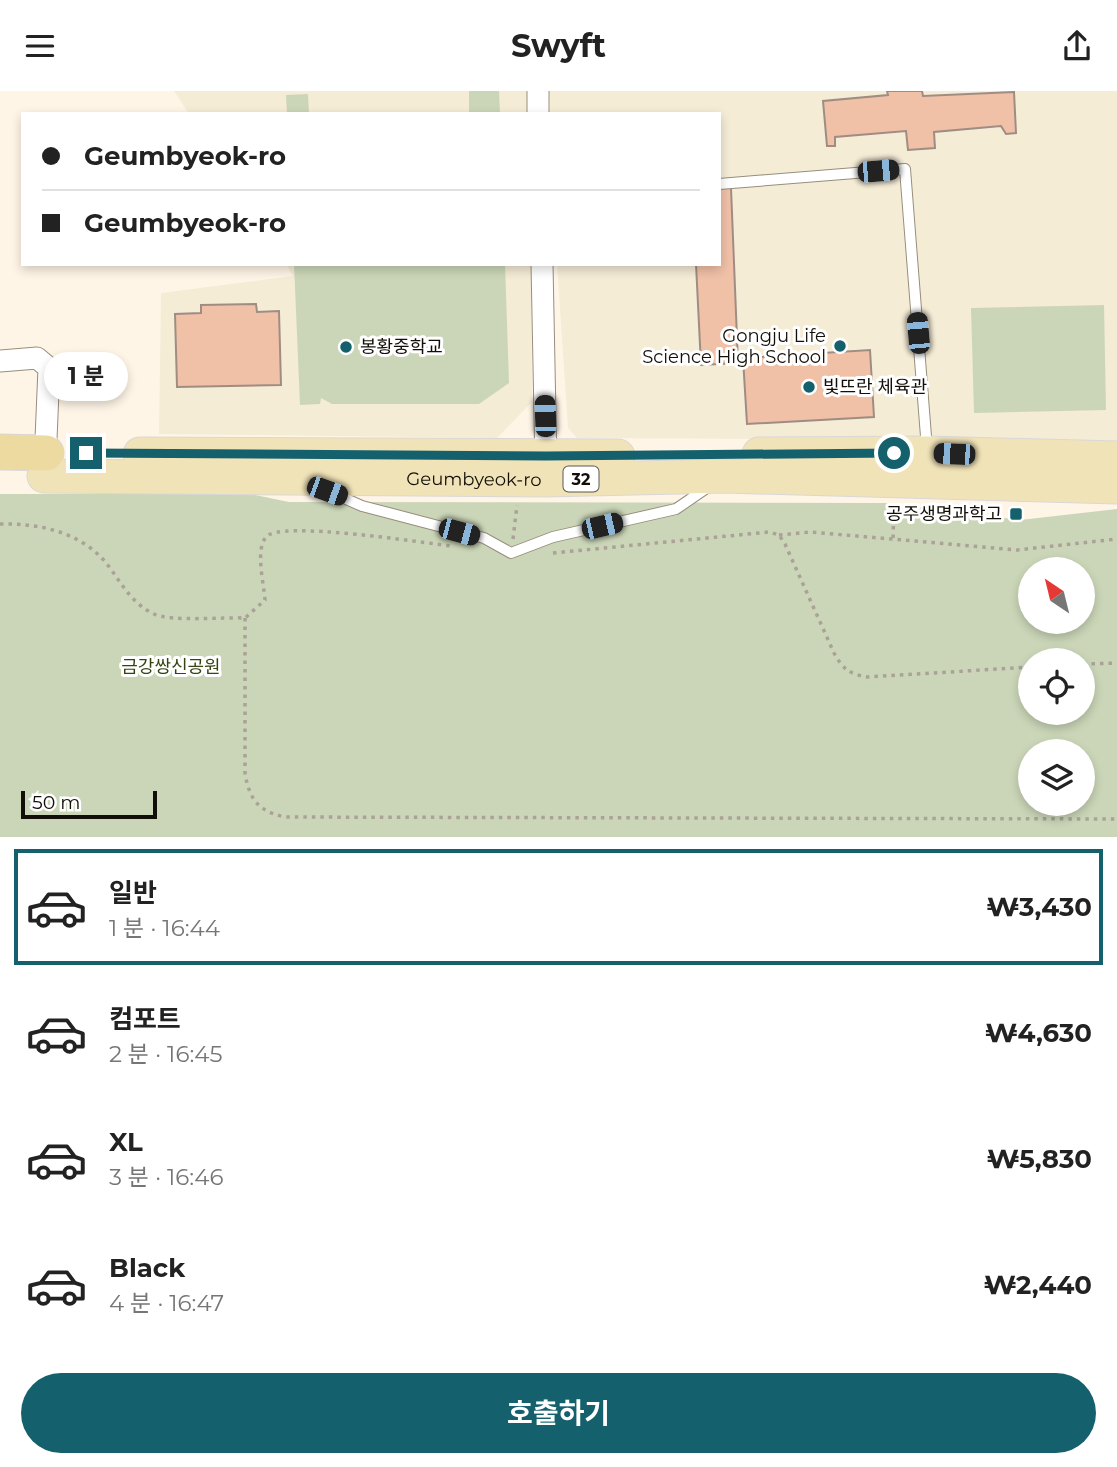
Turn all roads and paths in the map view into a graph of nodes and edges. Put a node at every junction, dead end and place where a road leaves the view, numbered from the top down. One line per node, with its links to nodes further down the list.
1 (538, 91): 2 (street)
2 (538, 112)
3 (721, 184): 9 (lane)
4 (542, 266): 11 (street)
5 (0, 361): 8 (street)
6 (0, 453): 8 (highway, Geumbyeok-ro / 32)
7 (1117, 458): 9 (main road, Geumbyeok-ro / 32)
8 (45, 464): 10 (highway, Geumbyeok-ro / 32); 11 (main road, Geumbyeok-ro / 32); 13 (main road, Geumbyeok-ro / 32)
9 (928, 466): 11 (main road, Geumbyeok-ro / 32); 12 (main road, Geumbyeok-ro / 32); 14 (main road, Geumbyeok-ro / 32)
10 (0, 476)
11 (537, 476): 12 (main road, Geumbyeok-ro / 32); 13 (main road, Geumbyeok-ro / 32); 17 (path)
12 (724, 476): 22 (lane)
13 (292, 478): 22 (lane)
14 (1117, 487)
15 (895, 496): 19 (path)
16 (0, 524): 23 (path)
17 (514, 531)
18 (779, 535): 19 (path); 22 (path); 26 (path)
19 (893, 538): 20 (path)
20 (1117, 539)
21 (459, 547): 23 (path)
22 (511, 553)
23 (245, 618): 27 (path)
24 (1117, 663): 25 (path)
25 (1095, 664)
26 (1018, 668)
27 (1117, 819)

